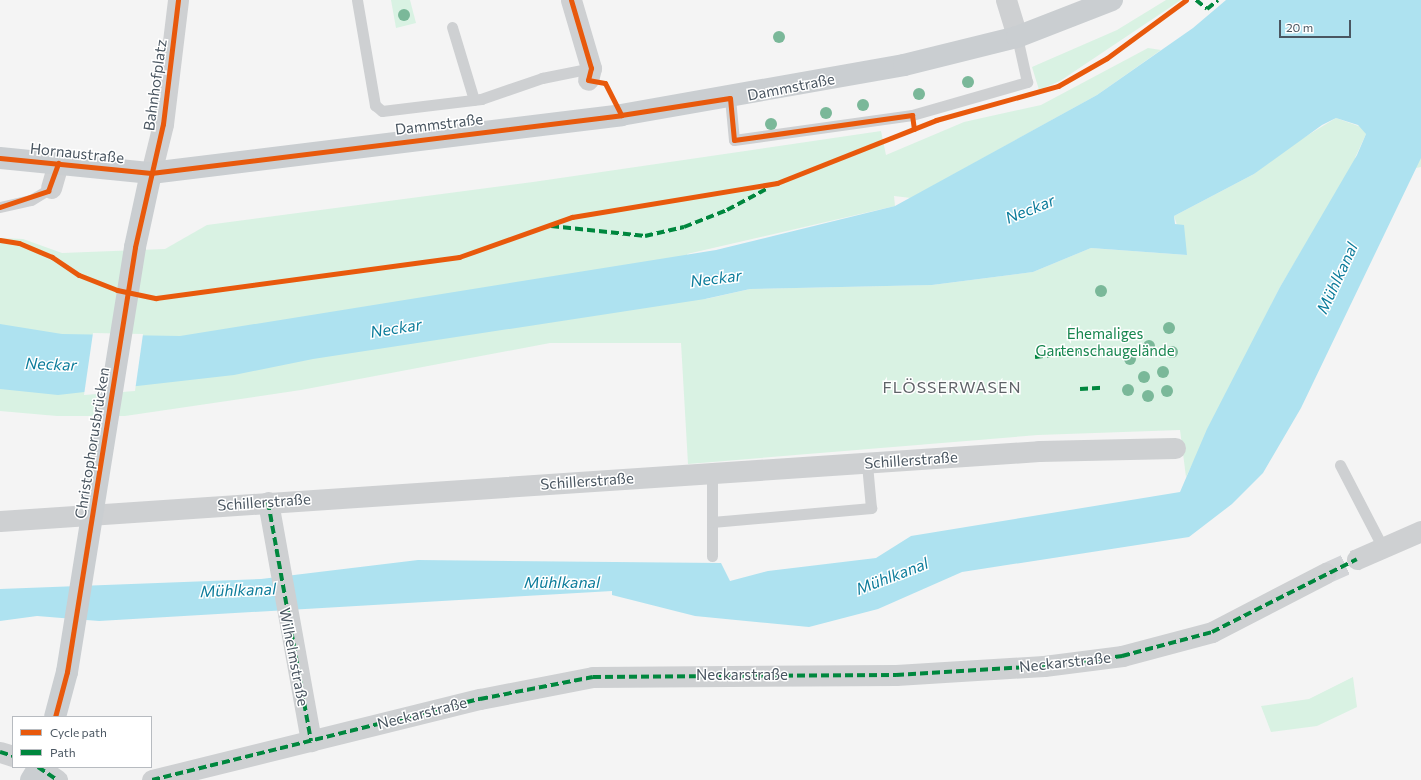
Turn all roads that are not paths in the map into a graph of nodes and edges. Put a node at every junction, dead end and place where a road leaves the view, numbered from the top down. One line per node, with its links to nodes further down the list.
1 (178, 0): 13 (street, Bahnhofplatz)
2 (357, 0): 10 (lane)
3 (571, 0): 8 (street)
4 (1006, 0): 7 (street)
5 (1112, 0): 7 (main road, Dammstraße)
6 (452, 27): 10 (lane)
7 (1017, 37): 9 (main road, Dammstraße); 9 (lane)
8 (589, 74): 10 (lane)
9 (730, 98): 13 (main road, Dammstraße)
10 (474, 100)
11 (0, 158): 12 (main road, Hornaustraße)
12 (58, 163): 13 (main road, Hornaustraße); 14 (street)
13 (151, 173): 21 (main road, Christophorusbrücken)
14 (51, 188): 15 (lane)
15 (0, 207)
16 (1175, 448): 17 (street, Schillerstraße)
17 (867, 464): 19 (street, Schillerstraße); 23 (lane)
18 (1340, 465): 25 (lane)
19 (712, 474): 20 (street, Schillerstraße); 23 (lane)
20 (268, 502): 21 (street, Schillerstraße); 30 (street, Wilhelmstraße)
21 (92, 515): 22 (street, Schillerstraße); 29 (main road, Christophorusbrücken)
22 (0, 521)
23 (712, 522): 26 (lane)
24 (1421, 532): 25 (street)
25 (1383, 548): 27 (street)
26 (712, 556)
27 (1357, 559)
28 (1326, 573): 30 (street, Neckarstraße)
29 (55, 716)
30 (311, 741): 35 (street, Neckarstraße)
31 (0, 752): 32 (street)
32 (12, 756)
33 (38, 768): 36 (main road)
34 (40, 768): 37 (street)
35 (179, 777): 38 (street, Neckarstraße)
36 (31, 780)
37 (57, 780)
38 (152, 780)

